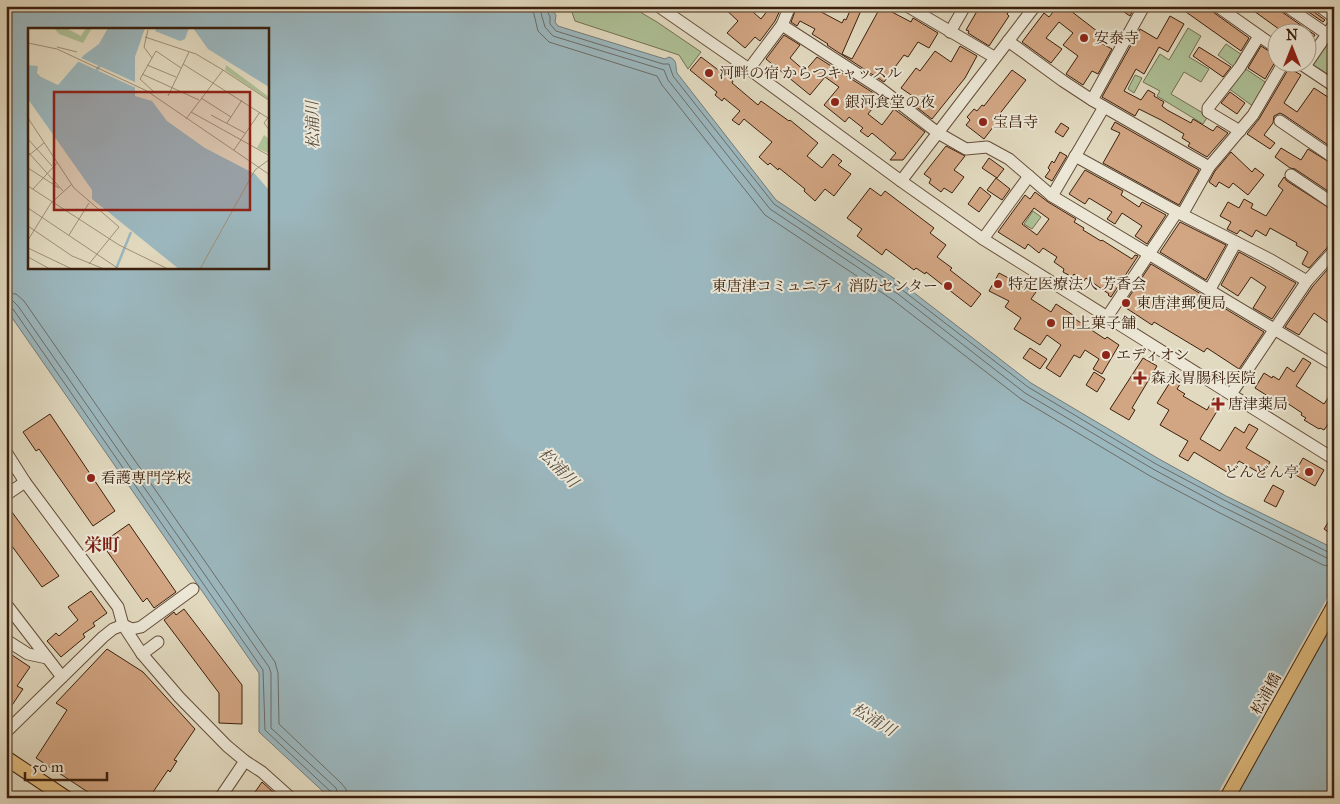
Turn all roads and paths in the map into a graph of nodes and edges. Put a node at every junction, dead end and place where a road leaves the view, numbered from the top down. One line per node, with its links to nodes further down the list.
1 (658, 6): 10 (street)
2 (790, 6): 13 (street)
3 (907, 6): 14 (street)
4 (965, 6): 14 (street)
5 (1035, 6): 17 (street)
6 (1144, 6): 25 (street)
7 (1217, 6): 16 (street)
8 (1286, 6): 15 (street)
9 (1319, 6): 11 (street)
10 (671, 10): 21 (street)
11 (1334, 16)
12 (1334, 24): 15 (street)
13 (782, 25): 21 (street); 29 (street)
14 (950, 32): 20 (street)
15 (1327, 34): 19 (street)
16 (1259, 36): 18 (street); 28 (street)
17 (1008, 41): 20 (street); 25 (street)
18 (1268, 42)
19 (1318, 45)
20 (994, 57): 29 (street)
21 (748, 69): 35 (street)
22 (1278, 72): 28 (street)
23 (1316, 72): 24 (street)
24 (1334, 86)
25 (1092, 100): 26 (street)
26 (1104, 107): 30 (street); 32 (street)
27 (1280, 121): 31 (street)
28 (1240, 130): 32 (street)
29 (938, 132): 34 (street); 35 (street)
30 (1075, 156): 36 (street); 38 (street)
31 (1334, 158)
32 (1209, 167): 38 (street)
33 (1290, 175): 37 (street)
34 (1029, 176): 36 (street); 39 (street)
35 (901, 181): 39 (street)
36 (1052, 196): 42 (street)
37 (1334, 204)
38 (1180, 213): 40 (street); 42 (street)
39 (983, 239): 45 (street)
40 (1236, 242): 43 (street); 44 (street)
41 (1334, 251): 43 (street)
42 (1150, 254): 44 (street); 45 (street)
43 (1307, 281): 46 (street)
44 (1210, 290): 46 (street)
45 (1107, 316): 48 (street)
46 (1274, 328): 47 (street); 48 (street)
47 (1334, 365)
48 (1231, 394): 50 (street)
49 (6, 452): 51 (street)
50 (1334, 459)
51 (26, 482): 52 (street); 56 (street)
52 (6, 496)
53 (193, 589): 56 (street)
54 (6, 604): 60 (street)
55 (1334, 606): 68 (main road, 松浦橋)
56 (124, 626): 59 (street); 61 (street)
57 (6, 640): 60 (street)
58 (158, 642): 59 (street)
59 (142, 654): 64 (street)
60 (47, 658): 61 (street)
61 (62, 677): 62 (street)
62 (6, 732)
63 (6, 758): 65 (main road)
64 (245, 761): 66 (street); 67 (street)
65 (66, 798)
66 (220, 798)
67 (292, 798)
68 (1227, 798)

